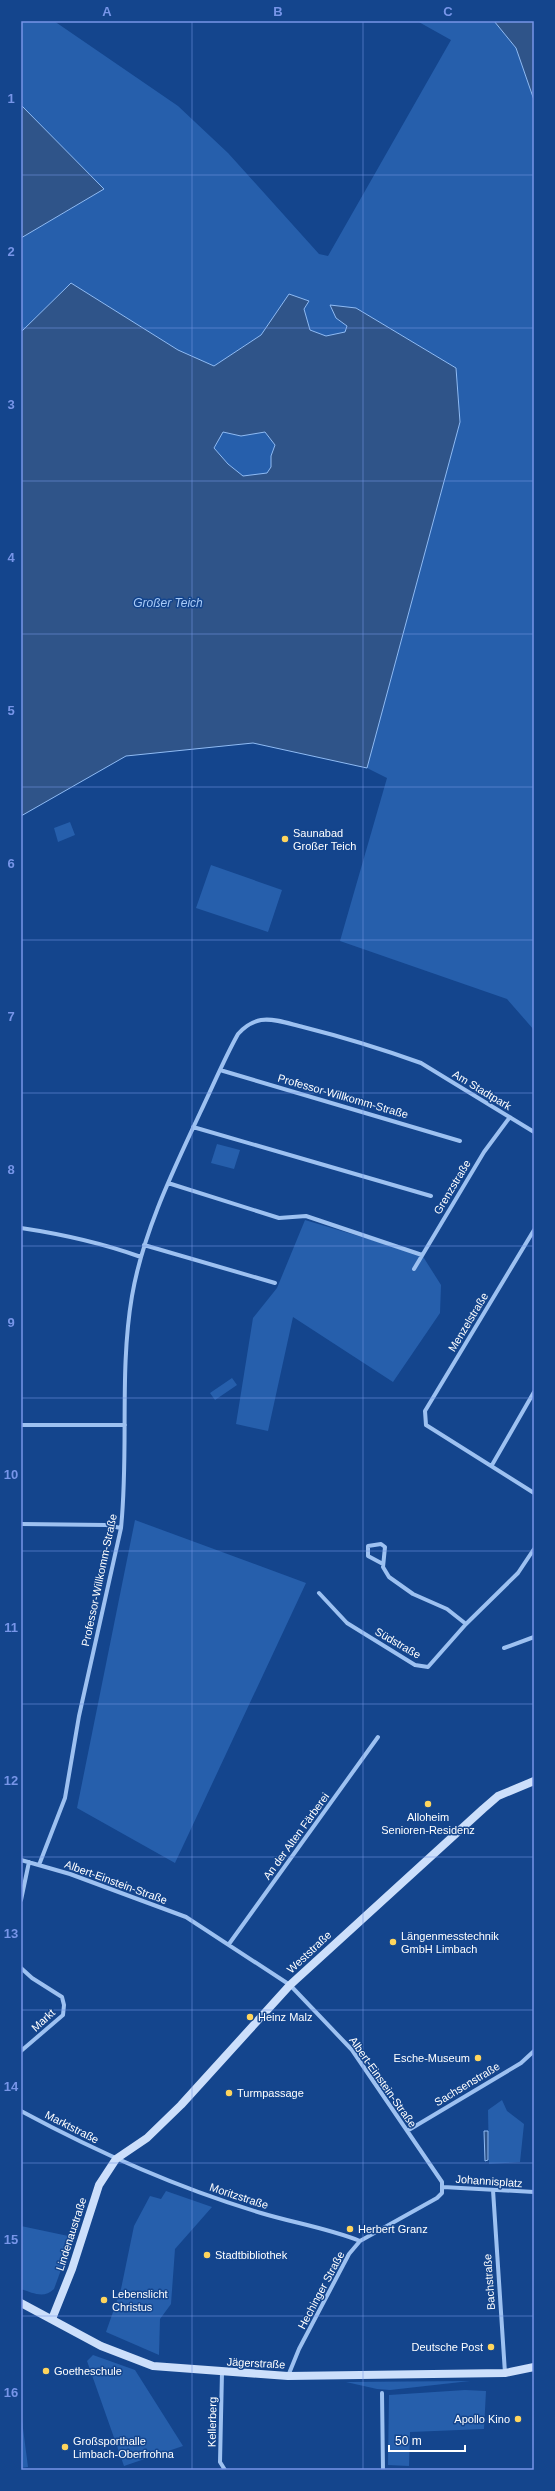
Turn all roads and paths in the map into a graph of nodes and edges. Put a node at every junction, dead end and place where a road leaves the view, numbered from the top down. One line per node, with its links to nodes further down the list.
1 (421, 1063): 2 (street, Professor-Willkomm-Straße); 3 (street, Am Stadtpark)
2 (220, 1070): 4 (street, Professor-Willkomm-Straße); 6 (street, Professor-Willkomm-Straße)
3 (510, 1117): 5 (street, Am Stadtpark); 12 (street, Grenzstraße)
4 (193, 1127): 7 (street, Professor-Willkomm-Straße); 8 (street)
5 (534, 1132)
6 (460, 1141)
7 (168, 1183): 11 (street, Professor-Willkomm-Straße); 12 (street)
8 (430, 1196)
9 (21, 1228): 13 (street)
10 (534, 1230): 19 (street, Menzelstraße)
11 (144, 1245): 13 (street, Professor-Willkomm-Straße); 15 (street)
12 (422, 1255): 14 (street, Grenzstraße)
13 (141, 1257): 18 (street, Professor-Willkomm-Straße)
14 (414, 1269)
15 (275, 1283)
16 (534, 1392): 19 (street)
17 (21, 1424): 18 (street)
18 (125, 1425): 22 (street, Professor-Willkomm-Straße)
19 (492, 1465): 20 (street)
20 (534, 1493)
21 (21, 1524): 22 (street)
22 (121, 1528): 33 (street, Professor-Willkomm-Straße)
23 (534, 1549): 26 (street, Südstraße)
24 (383, 1564): 24 (street); 26 (street)
25 (319, 1593): 26 (street, Südstraße)
26 (466, 1624)
27 (534, 1637): 28 (street)
28 (504, 1648)
29 (378, 1737): 35 (street, An der Alten Färberei)
30 (534, 1781): 37 (main road, Weststraße)
31 (21, 1860): 32 (street, Albert-Einstein-Straße)
32 (29, 1862): 33 (street, Albert-Einstein-Straße); 34 (street)
33 (39, 1865): 35 (street, Albert-Einstein-Straße)
34 (21, 1900)
35 (229, 1944): 37 (street, Albert-Einstein-Straße)
36 (21, 1968): 38 (street, Markt)
37 (290, 1985): 41 (street, Albert-Einstein-Straße); 42 (main road, Weststraße)
38 (21, 2051)
39 (534, 2051): 41 (street, Sachsenstraße)
40 (21, 2111): 42 (street, Marktstraße)
41 (407, 2131): 43 (street, Albert-Einstein-Straße)
42 (116, 2159): 46 (street, Moritzstraße); 48 (main road, Lindenaustraße)
43 (443, 2187): 44 (street, Johannisplatz); 46 (street, Hechinger Straße)
44 (493, 2190): 45 (street, Johannisplatz); 51 (street, Bachstraße)
45 (534, 2192)
46 (360, 2241): 52 (street, Hechinger Straße)
47 (21, 2303): 48 (main road, Jägerstraße)
48 (52, 2319): 50 (main road, Jägerstraße)
49 (534, 2367): 51 (main road, Jägerstraße)
50 (222, 2372): 52 (main road, Jägerstraße); 54 (street, Kellerberg)
51 (505, 2373): 52 (main road, Jägerstraße)
52 (288, 2376)
53 (382, 2393): 55 (street)
54 (225, 2470)
55 (383, 2470)

